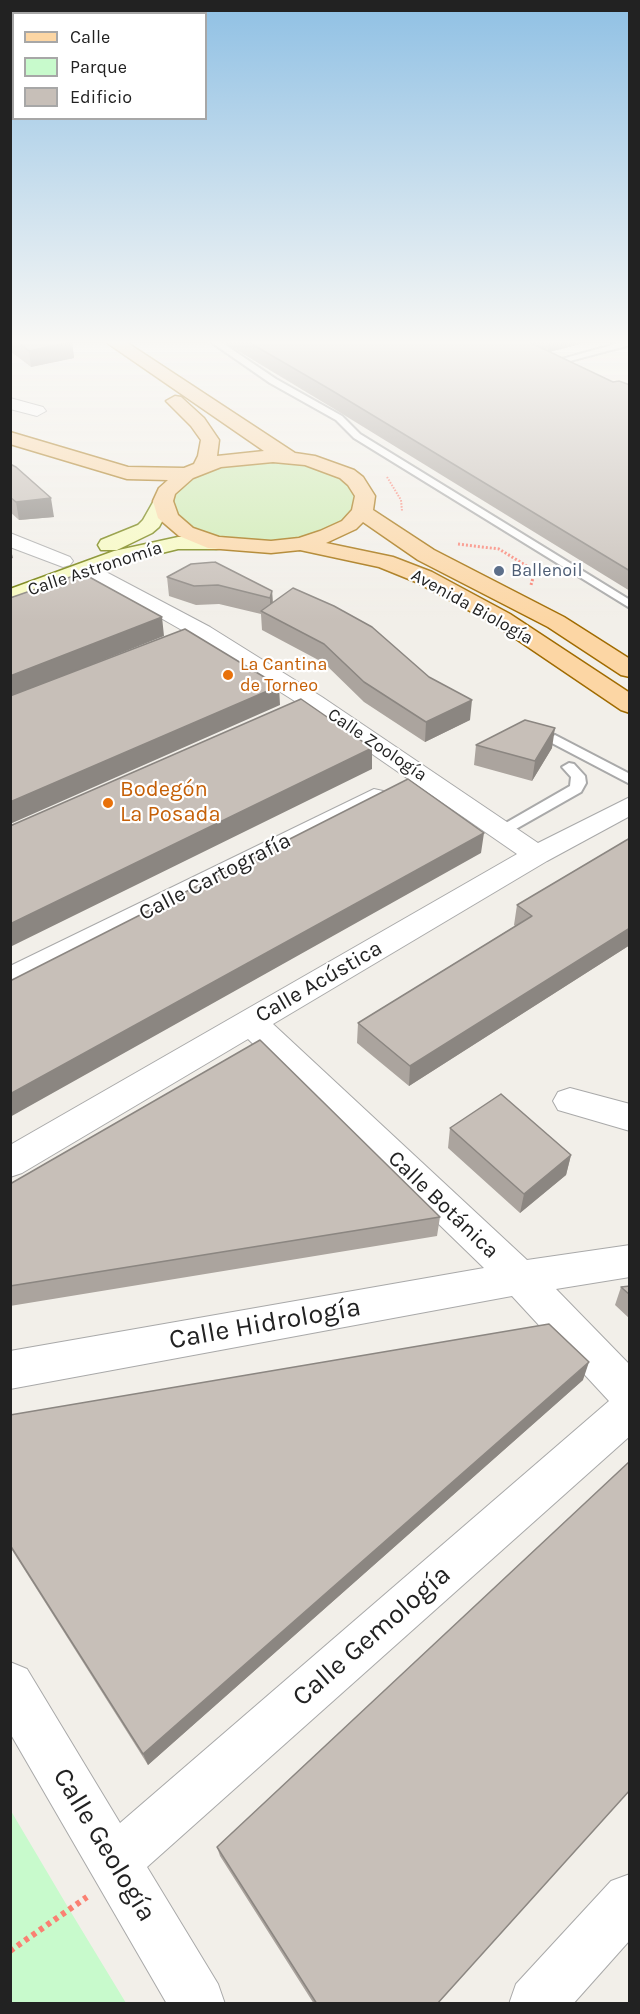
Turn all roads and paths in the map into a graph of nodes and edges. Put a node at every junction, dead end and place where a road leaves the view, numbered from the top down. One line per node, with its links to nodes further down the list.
1 (206, 434): 7 (main road)
2 (249, 434): 6 (main road)
3 (355, 434): 17 (lane)
4 (10, 438): 7 (main road)
5 (10, 450): 8 (main road)
6 (292, 457): 7 (main road); 9 (main road)
7 (194, 470): 8 (main road)
8 (163, 500): 11 (main road); 13 (street, Calle Astronomía)
9 (362, 512): 12 (main road); 20 (main road, Avenida Biología)
10 (10, 539): 13 (street)
11 (216, 543): 12 (main road); 14 (street, Calle Astronomía)
12 (300, 544): 21 (main road, Avenida Biología)
13 (63, 561): 15 (street, Calle Astronomía)
14 (88, 569): 16 (street, Calle Astronomía); 18 (street, Calle Zoología)
15 (10, 579)
16 (10, 597)
17 (630, 605)
18 (202, 632): 19 (street); 24 (street, Calle Zoología)
19 (170, 645)
20 (630, 670)
21 (630, 705)
22 (555, 739): 25 (lane)
23 (569, 767): 27 (lane)
24 (420, 774): 27 (street, Calle Zoología); 29 (street, Calle Cartografía)
25 (630, 780)
26 (630, 805): 28 (street, Calle Acústica)
27 (502, 831): 28 (street, Calle Zoología)
28 (537, 855): 30 (street, Calle Acústica)
29 (10, 980)
30 (250, 1023): 33 (street, Calle Acústica); 35 (street, Calle Botánica)
31 (570, 1101): 32 (street)
32 (630, 1118)
33 (10, 1163)
34 (630, 1261): 35 (street, Calle Hidrología)
35 (519, 1278): 36 (street, Calle Hidrología); 37 (street, Calle Botánica)
36 (10, 1370)
37 (630, 1394)
38 (630, 1409): 40 (street, Calle Gemología)
39 (10, 1686): 40 (street, Calle Geología)
40 (100, 1880): 42 (path); 43 (street, Calle Geología)
41 (630, 1900): 44 (street)
42 (10, 1951)
43 (198, 2004)
44 (536, 2004)

